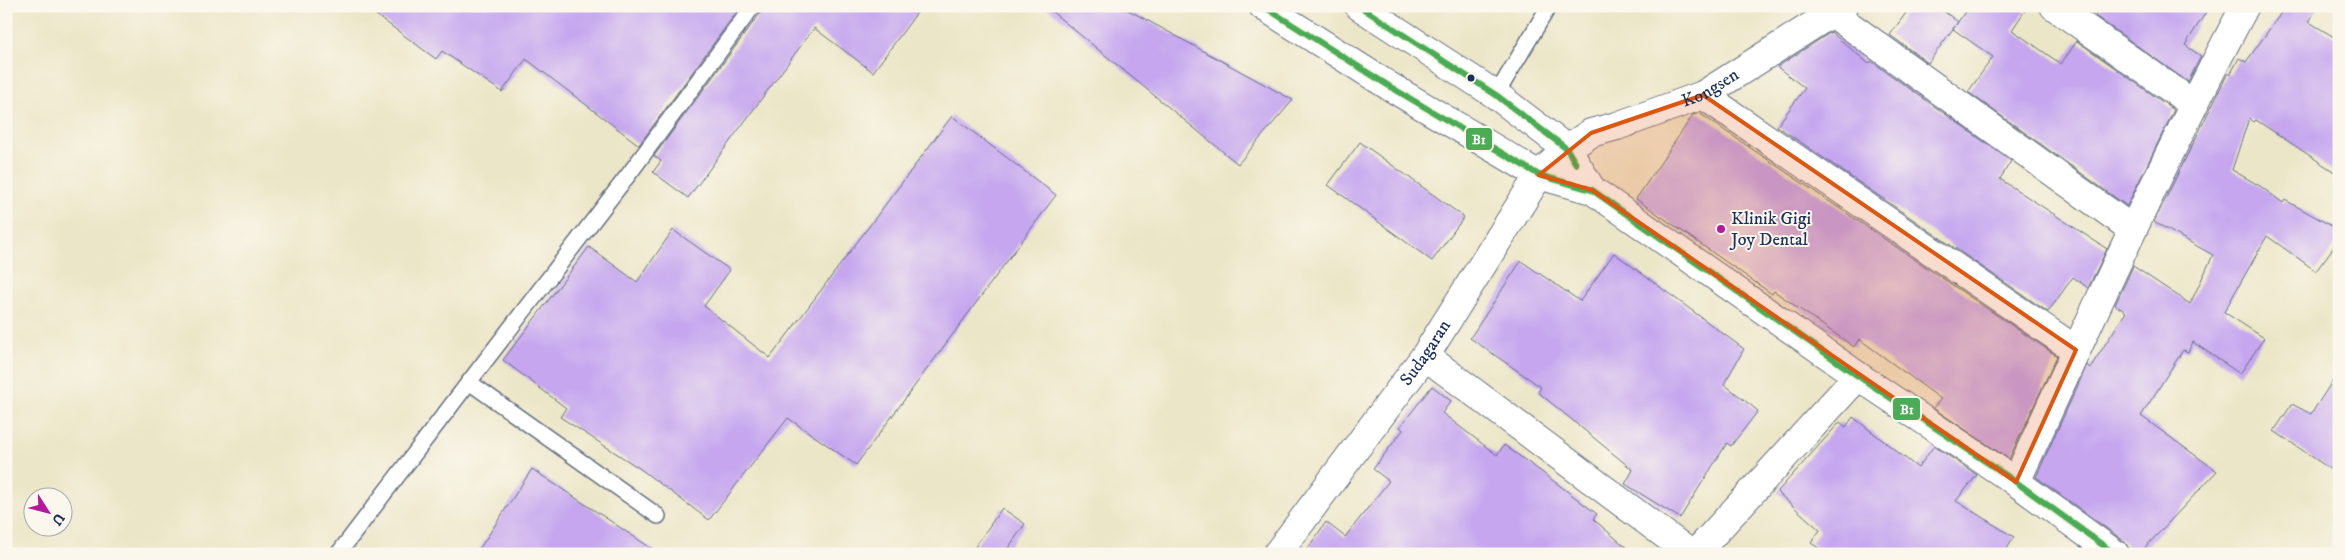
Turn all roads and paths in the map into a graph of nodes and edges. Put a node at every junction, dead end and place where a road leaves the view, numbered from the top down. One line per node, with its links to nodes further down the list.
1 (753, 6): 18 (lane)
2 (1263, 6): 12 (street)
3 (1359, 6): 8 (street)
4 (1550, 6): 8 (lane)
5 (2054, 6): 10 (street)
6 (2245, 6): 10 (street)
7 (1837, 10): 9 (street, Kongsen); 14 (street)
8 (1496, 95): 11 (street)
9 (1703, 95): 11 (street, Kongsen); 15 (street)
10 (2193, 104): 14 (street)
11 (1567, 149): 12 (street, Sudagaran); 13 (street)
12 (1539, 175): 13 (street); 16 (street, Sudagaran)
13 (1592, 190): 17 (street)
14 (2132, 229): 15 (street)
15 (2076, 350): 19 (street)
16 (1425, 356): 22 (street, Sudagaran); 23 (street)
17 (1858, 376): 19 (street); 23 (street)
18 (469, 382): 20 (lane); 21 (lane)
19 (2016, 482): 24 (street)
20 (658, 516)
21 (338, 554)
22 (1277, 554)
23 (1693, 554)
24 (2115, 554)

